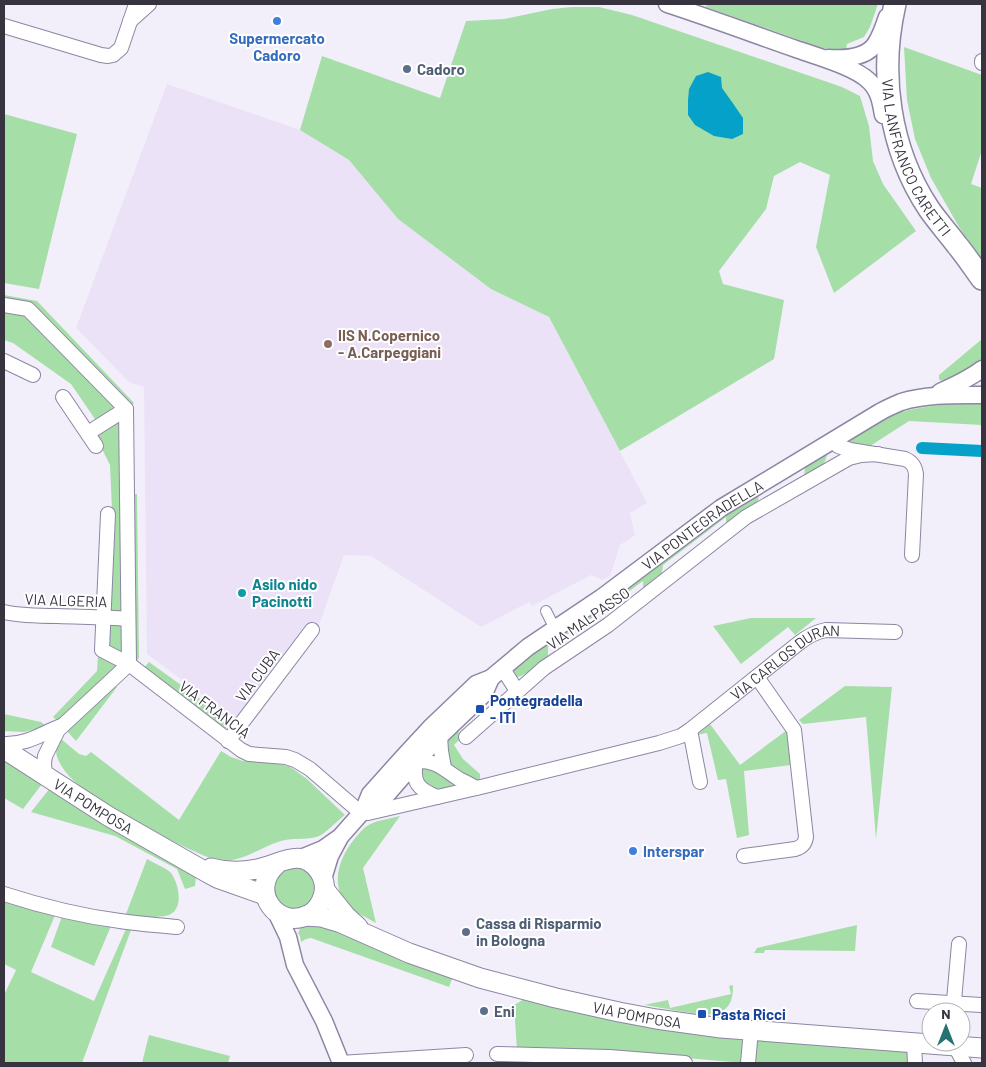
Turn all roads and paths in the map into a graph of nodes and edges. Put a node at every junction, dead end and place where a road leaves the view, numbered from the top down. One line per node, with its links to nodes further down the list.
1 (136, 4): 6 (street)
2 (149, 4): 6 (street)
3 (893, 4): 9 (street); 10 (main road, VIA LANFRANCO CARETTI)
4 (907, 4): 10 (main road, VIA LANFRANCO CARETTI)
5 (675, 5): 8 (street)
6 (130, 22): 7 (street)
7 (4, 26)
8 (809, 54): 9 (street); 11 (street)
9 (852, 57): 10 (street)
10 (894, 66): 11 (street); 12 (main road, VIA LANFRANCO CARETTI); 13 (main road, VIA LANFRANCO CARETTI)
11 (861, 74): 12 (street)
12 (922, 198): 13 (main road, VIA LANFRANCO CARETTI)
13 (957, 244): 14 (main road, VIA LANFRANCO CARETTI)
14 (982, 279)
15 (4, 305): 22 (street)
16 (4, 361): 18 (street)
17 (982, 369): 21 (street, VIA PONTEGRADELLA)
18 (33, 375)
19 (982, 396): 21 (street, VIA PONTEGRADELLA)
20 (63, 397): 23 (street)
21 (928, 397): 24 (street, VIA PONTEGRADELLA)
22 (126, 409): 23 (street); 30 (street)
23 (88, 433): 25 (street)
24 (833, 440): 26 (street, VIA MALPASSO); 27 (street); 36 (street, VIA PONTEGRADELLA)
25 (96, 446)
26 (878, 454): 27 (street, VIA MALPASSO); 31 (street, VIA MALPASSO)
27 (826, 471): 42 (street, VIA MALPASSO)
28 (108, 514): 29 (street)
29 (108, 530): 30 (street); 34 (street)
30 (127, 530): 35 (street)
31 (912, 555)
32 (546, 611): 36 (street)
33 (4, 612): 34 (street, VIA ALGERIA)
34 (104, 617): 35 (street, VIA ALGERIA); 39 (street, VIA FRANCIA)
35 (128, 619): 39 (street)
36 (555, 629): 40 (street, VIA PONTEGRADELLA)
37 (312, 630): 47 (street, VIA CUBA)
38 (895, 632): 41 (street, VIA CARLOS DURAN)
39 (129, 664): 43 (street); 47 (street, VIA FRANCIA)
40 (497, 674): 42 (street); 45 (street, VIA PONTEGRADELLA); 50 (street, VIA PONTEGRADELLA)
41 (757, 677): 44 (street, VIA CARLOS DURAN); 58 (street)
42 (517, 691): 46 (street, VIA MALPASSO)
43 (62, 725): 48 (street); 52 (street)
44 (690, 730): 53 (street); 54 (street, VIA CARLOS DURAN)
45 (440, 736): 50 (street, VIA PONTEGRADELLA); 51 (street)
46 (466, 736)
47 (228, 741): 56 (street, VIA FRANCIA)
48 (4, 744)
49 (4, 749): 52 (main road, VIA POMPOSA)
50 (412, 756): 51 (street); 55 (street); 56 (street, VIA PONTEGRADELLA)
51 (444, 768): 54 (street)
52 (45, 775): 60 (main road, VIA POMPOSA)
53 (700, 782)
54 (476, 788): 55 (street, VIA CARLOS DURAN)
55 (437, 797): 56 (street, VIA CARLOS DURAN)
56 (361, 813): 57 (street, VIA PONTEGRADELLA)
57 (340, 837): 59 (street, VIA PONTEGRADELLA); 62 (street, VIA PONTEGRADELLA)
58 (744, 856)
59 (301, 858): 61 (main road, VIA POMPOSA); 62 (main road, VIA POMPOSA)
60 (186, 860): 61 (main road, VIA POMPOSA); 64 (main road, VIA POMPOSA)
61 (277, 864): 64 (main road)
62 (324, 884): 66 (main road); 68 (main road, VIA POMPOSA)
63 (4, 894): 67 (street)
64 (265, 895): 65 (main road)
65 (276, 912): 66 (main road, VIA POMPOSA); 70 (street)
66 (303, 917): 68 (main road, VIA POMPOSA); 70 (street)
67 (178, 927)
68 (369, 935): 74 (main road, VIA POMPOSA)
69 (959, 944): 73 (street)
70 (290, 948): 81 (street)
71 (917, 1001): 72 (street)
72 (922, 1002)
73 (954, 1002)
74 (751, 1030): 75 (main road, VIA POMPOSA); 83 (street)
75 (914, 1043): 76 (main road, VIA POMPOSA); 84 (street)
76 (921, 1043)
77 (957, 1052): 85 (street)
78 (497, 1054): 80 (street)
79 (466, 1055): 81 (street)
80 (638, 1061): 82 (street)
81 (340, 1063)
82 (685, 1063)
83 (748, 1063)
84 (914, 1063)
85 (964, 1063)

